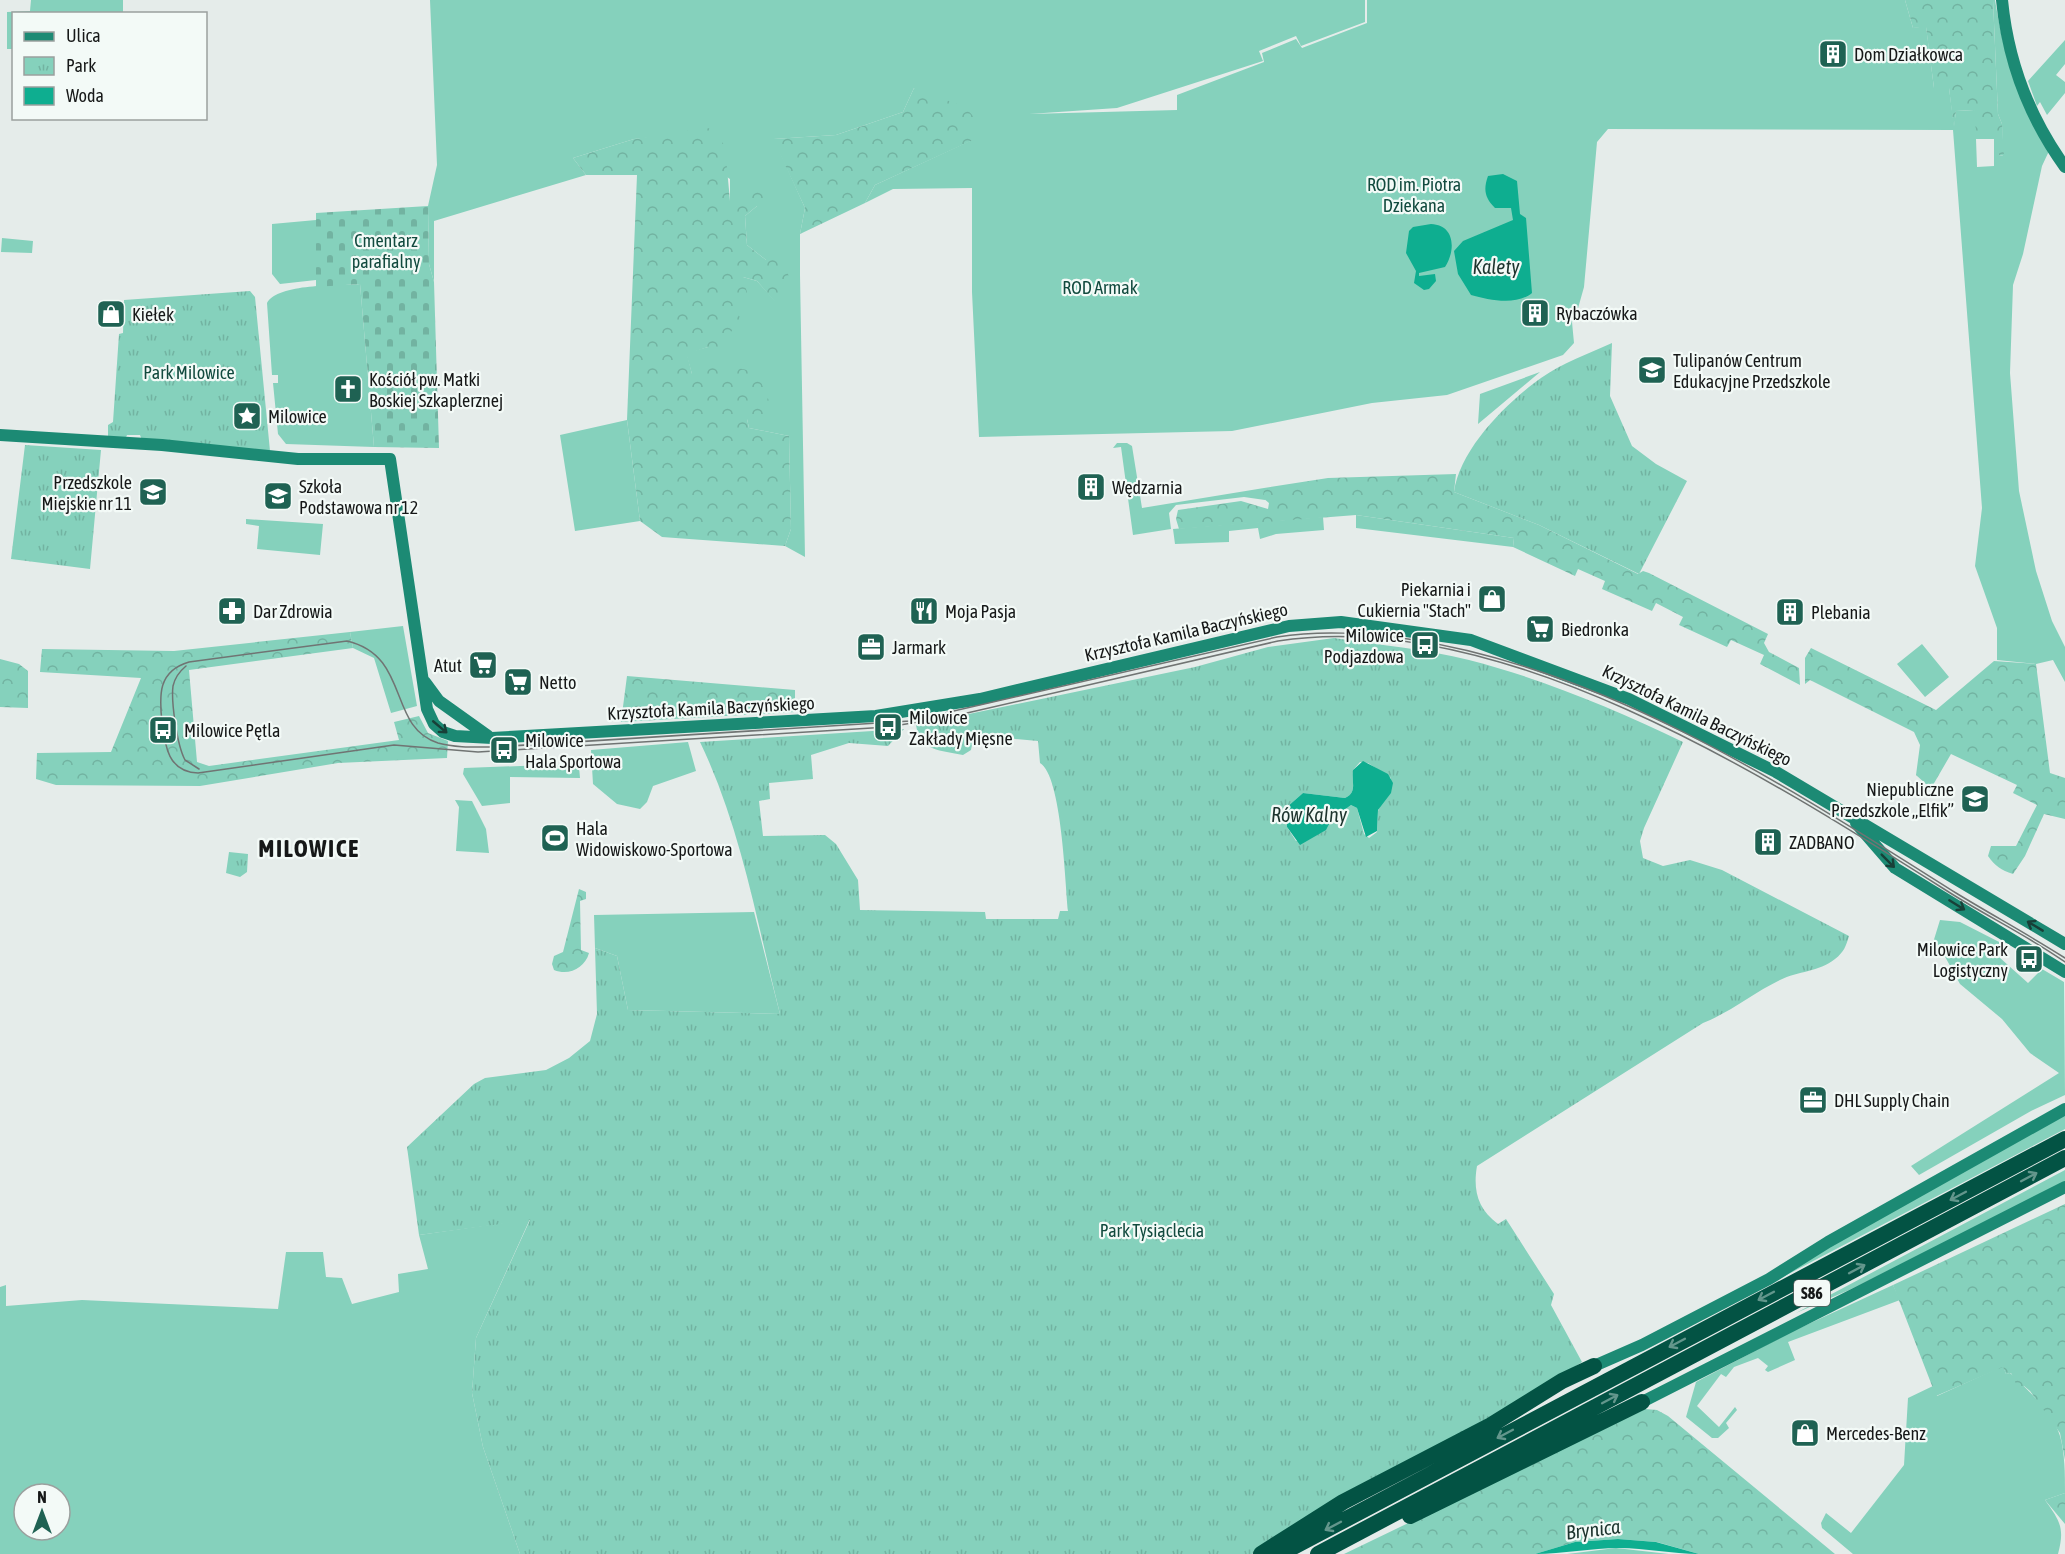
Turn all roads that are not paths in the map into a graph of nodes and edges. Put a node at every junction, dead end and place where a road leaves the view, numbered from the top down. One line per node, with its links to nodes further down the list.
1 (2002, 0): 2 (street)
2 (2065, 168)
3 (0, 435): 4 (street, Krzysztofa Kamila Baczyńskiego)
4 (423, 678): 5 (street, Krzysztofa Kamila Baczyńskiego); 5 (street, Krzysztofa Kamila Baczyńskiego, one-way to 5)
5 (492, 738): 6 (street, Krzysztofa Kamila Baczyńskiego)
6 (1852, 817): 7 (street, Krzysztofa Kamila Baczyńskiego, one-way to 6); 8 (street, Krzysztofa Kamila Baczyńskiego, one-way to 8)
7 (2065, 944)
8 (2065, 972)
9 (2065, 1109): 13 (street)
10 (2065, 1139): 17 (highway, S86, one-way to 17)
11 (2065, 1158): 15 (highway, S86, one-way to 11)
12 (2065, 1187): 14 (street)
13 (1594, 1366): 16 (highway)
14 (1642, 1402): 15 (highway)
15 (1342, 1541): 18 (highway, S86)
16 (1261, 1554)
17 (1280, 1554)
18 (1318, 1554)

